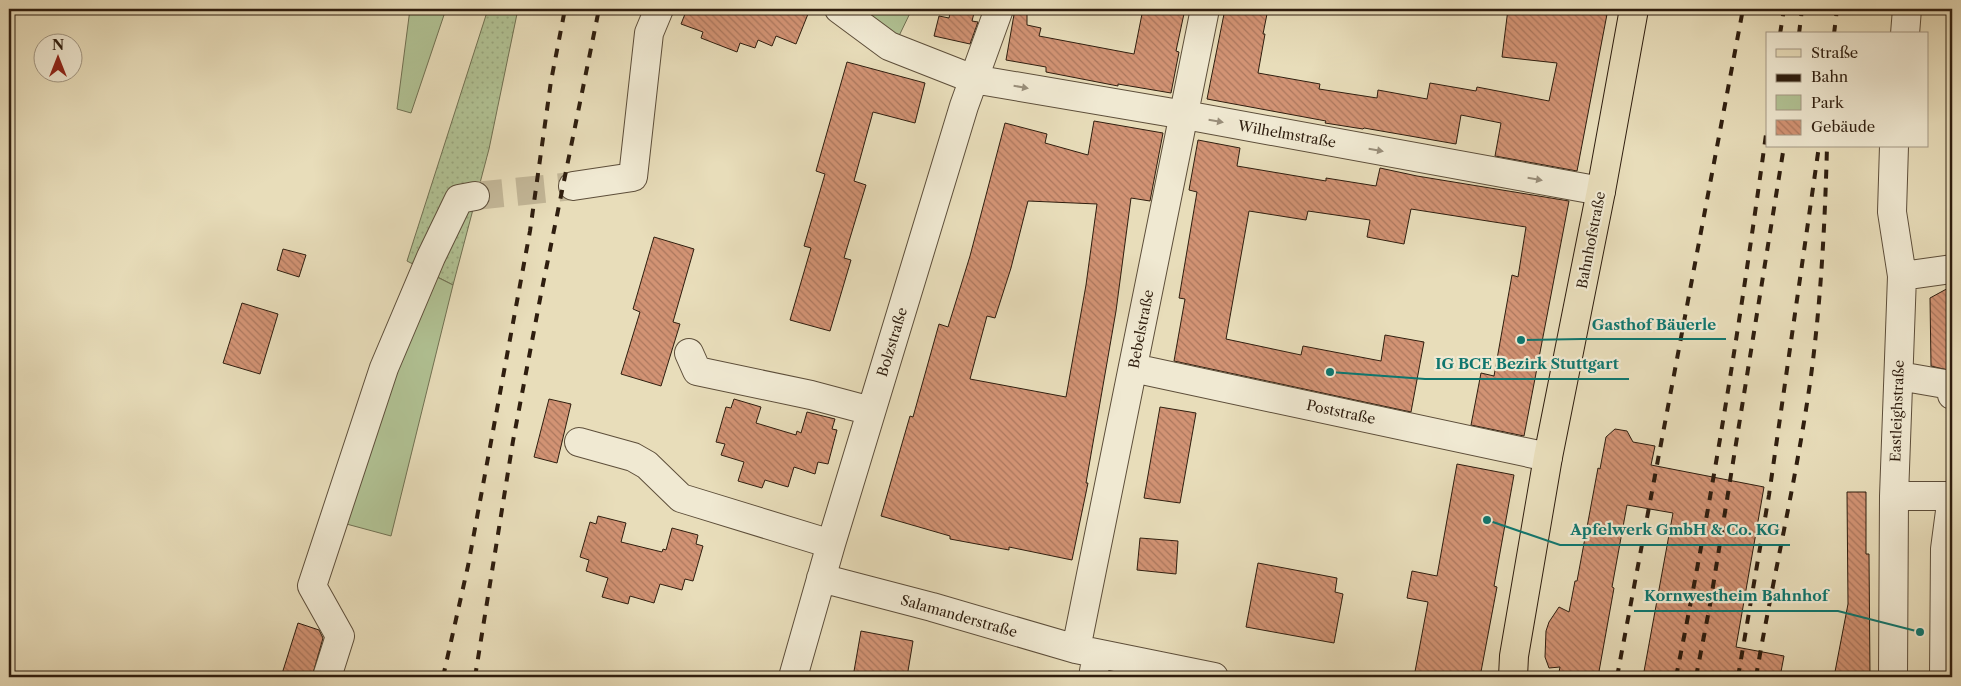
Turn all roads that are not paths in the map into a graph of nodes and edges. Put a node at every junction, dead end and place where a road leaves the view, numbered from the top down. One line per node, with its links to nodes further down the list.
1 (659, 9): 11 (street)
2 (839, 9): 8 (street, Wilhelmstraße)
3 (999, 9): 8 (street, Bolzstraße)
4 (1205, 9): 9 (street, Bebelstraße)
5 (1634, 9): 12 (main road, Bahnhofstraße)
6 (1907, 9): 7 (street)
7 (1905, 32)
8 (973, 79): 9 (street, Wilhelmstraße, one-way to 9); 20 (street, Bolzstraße)
9 (1185, 115): 12 (street, Wilhelmstraße, one-way to 12); 17 (street, Bebelstraße)
10 (1894, 148): 15 (street, Eastleighstraße)
11 (573, 186)
12 (1601, 191): 22 (main road, Bahnhofstraße)
13 (475, 196): 29 (street)
14 (1952, 269): 15 (street)
15 (1902, 276): 18 (street, Eastleighstraße)
16 (689, 353): 20 (street)
17 (1134, 368): 22 (street, Poststraße); 28 (street, Bebelstraße)
18 (1899, 376): 19 (street); 24 (street, Eastleighstraße)
19 (1952, 395)
20 (871, 411): 26 (street, Bolzstraße)
21 (579, 442): 26 (street)
22 (1548, 457): 32 (main road, Bahnhofstraße)
23 (1952, 477): 25 (street)
24 (1894, 496): 25 (street); 33 (street, Eastleighstraße)
25 (1952, 496): 34 (street)
26 (831, 544): 27 (street, Bolzstraße)
27 (821, 578): 28 (street, Salamanderstraße); 30 (street, Bolzstraße)
28 (1089, 660): 31 (street, Salamanderstraße)
29 (327, 677)
30 (793, 677)
31 (1214, 677)
32 (1512, 677)
33 (1893, 677)
34 (1944, 677)

